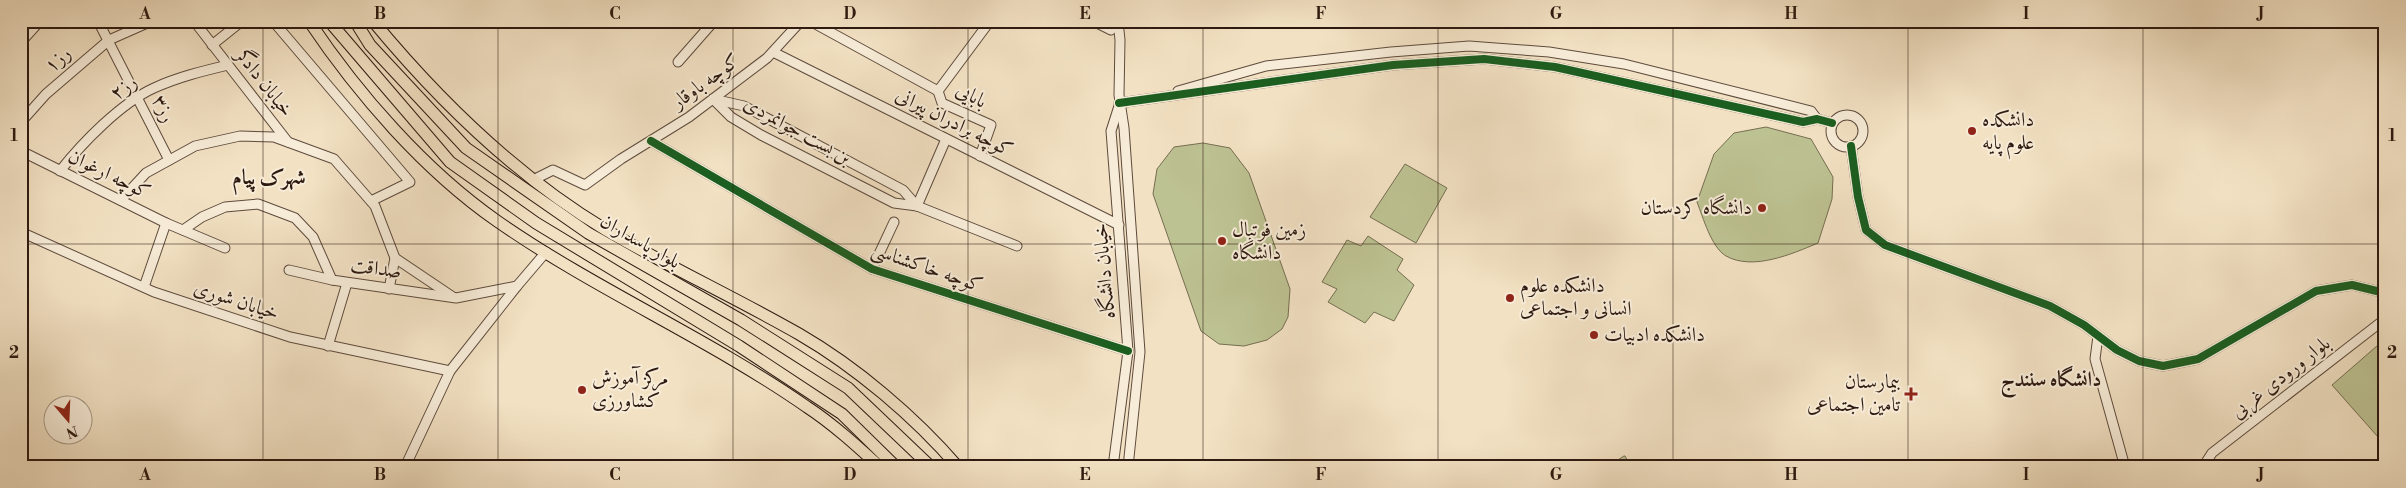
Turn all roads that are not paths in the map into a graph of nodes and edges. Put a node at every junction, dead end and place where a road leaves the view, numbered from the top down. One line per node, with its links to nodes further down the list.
1 (40, 21): 20 (street)
2 (45, 21): 20 (street)
3 (98, 21): 21 (street, رز۳)
4 (152, 21): 21 (street, رز۱)
5 (194, 21): 23 (street, خیابان دادگر)
6 (242, 21): 23 (street)
7 (273, 21): 50 (street)
8 (309, 21): 24 (main road)
9 (323, 21): 24 (main road)
10 (329, 21): 48 (main road, بلوار پاسداران)
11 (355, 21): 78 (main road, بلوار پاسداران)
12 (373, 21): 47 (main road)
13 (714, 21): 27 (street)
14 (802, 21): 25 (street, کوچه باوقار)
15 (810, 21): 30 (street)
16 (990, 21): 30 (street)
17 (1093, 21): 19 (street)
18 (1118, 21): 34 (street, خیابان دانشگاه)
19 (1111, 30)
20 (31, 32): 22 (street)
21 (109, 40): 31 (street, رز۳); 36 (street, رز۱)
22 (21, 42)
23 (212, 45): 29 (street, خیابان دادگر)
24 (326, 46): 45 (main road)
25 (774, 52): 32 (street, کوچه باوقار); 38 (street, کوچه برادران پیرانی)
26 (1391, 52): 28 (street); 33 (street); 35 (street)
27 (678, 62)
28 (1393, 64): 33 (street); 35 (street)
29 (228, 65): 31 (street, رز۲); 40 (street, خیابان دادگر)
30 (938, 91): 43 (street, بابایی)
31 (138, 98): 44 (street, رز۳); 46 (street, رز۲)
32 (713, 99): 39 (street, کوچه باوقار); 51 (street, بن بست جوانمردی); 51 (street, بن بست جوانمردی)
33 (1150, 100): 34 (street)
34 (1119, 103): 54 (street, خیابان دانشگاه); 81 (street, خیابان دانشگاه)
35 (1817, 119): 37 (street)
36 (21, 122)
37 (1832, 123): 41 (street); 41 (street)
38 (946, 139): 43 (street, کوچه برادران پیرانی); 51 (street)
39 (651, 141): 47 (street, کوچه باوقار); 61 (street, کوچه خاکشناسی)
40 (288, 142): 44 (street); 50 (street)
41 (1851, 146): 71 (street)
42 (21, 150): 46 (street, کوچه ارغوان)
43 (980, 156): 54 (street, کوچه برادران پیرانی)
44 (169, 160): 49 (street)
45 (432, 166): 48 (main road); 59 (main road)
46 (60, 171): 49 (street, کوچه ارغوان)
47 (535, 180): 79 (main road)
48 (483, 187): 77 (main road, بلوار پاسداران)
49 (121, 200): 53 (street, کوچه ارغوان)
50 (371, 201): 60 (street)
51 (917, 206): 57 (street, بن بست جوانمردی)
52 (894, 222): 61 (street)
53 (166, 223): 55 (street, کوچه ارغوان); 66 (street)
54 (1119, 226): 73 (street, خیابان دانشگاه)
55 (183, 230): 58 (street, کوچه ارغوان); 63 (street, صداقت)
56 (21, 232): 66 (street, خیابان شوری)
57 (1017, 246)
58 (226, 248)
59 (546, 252): 65 (street); 76 (main road)
60 (395, 258): 67 (street); 69 (street)
61 (872, 269): 73 (street, کوچه خاکشناسی)
62 (289, 270): 63 (street)
63 (332, 280): 64 (street, صداقت)
64 (346, 283): 67 (street, صداقت); 72 (street)
65 (517, 286): 69 (street, صداقت); 74 (street)
66 (144, 287): 72 (street, خیابان شوری)
67 (389, 289): 69 (street, صداقت)
68 (2385, 293): 71 (street)
69 (456, 298)
70 (2385, 319): 83 (street, بلوار ورودی غربی)
71 (2098, 336): 82 (street)
72 (328, 346): 74 (street, خیابان شوری)
73 (1128, 352): 80 (street, خیابان دانشگاه)
74 (450, 371): 75 (street)
75 (405, 467)
76 (880, 467)
77 (896, 467)
78 (931, 467)
79 (958, 467)
80 (1114, 467)
81 (1128, 467)
82 (2125, 467)
83 (2203, 467)

